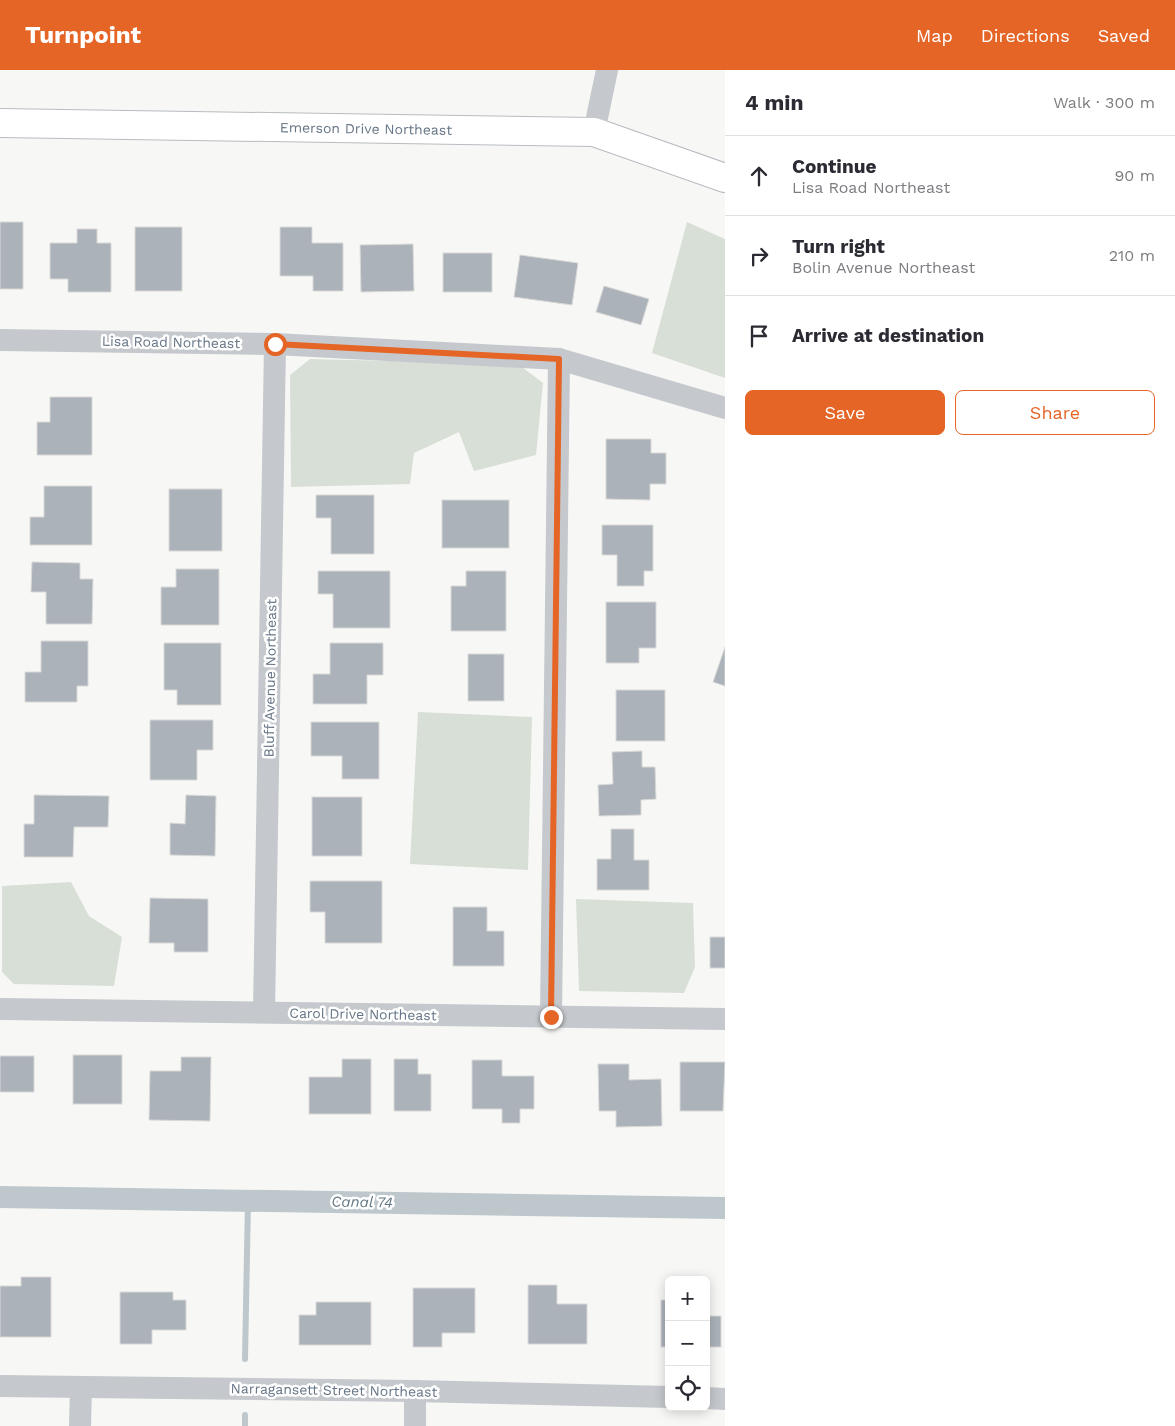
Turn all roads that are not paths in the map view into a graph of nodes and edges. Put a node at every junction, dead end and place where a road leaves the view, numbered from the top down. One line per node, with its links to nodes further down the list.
1 (607, 70): 3 (street)
2 (0, 124): 3 (street, Emerson Drive Northeast)
3 (594, 132): 4 (street, Emerson Drive Northeast)
4 (725, 178)
5 (0, 340): 6 (street, Lisa Road Northeast)
6 (275, 344): 7 (street, Lisa Road Northeast); 10 (street, Bluff Avenue Northeast)
7 (559, 359): 8 (street, Lisa Road Northeast); 11 (street)
8 (725, 408)
9 (0, 1009): 10 (street, Carol Drive Northeast)
10 (264, 1012): 11 (street, Carol Drive Northeast)
11 (551, 1017): 12 (street, Carol Drive Northeast)
12 (725, 1019)
13 (0, 1386): 14 (street, Narragansett Street Northeast)
14 (81, 1387): 15 (street, Narragansett Street Northeast); 19 (street)
15 (415, 1391): 16 (street, Narragansett Street Northeast); 20 (street)
16 (665, 1397)
17 (710, 1398): 18 (street)
18 (725, 1399)
19 (80, 1426)
20 (415, 1426)

